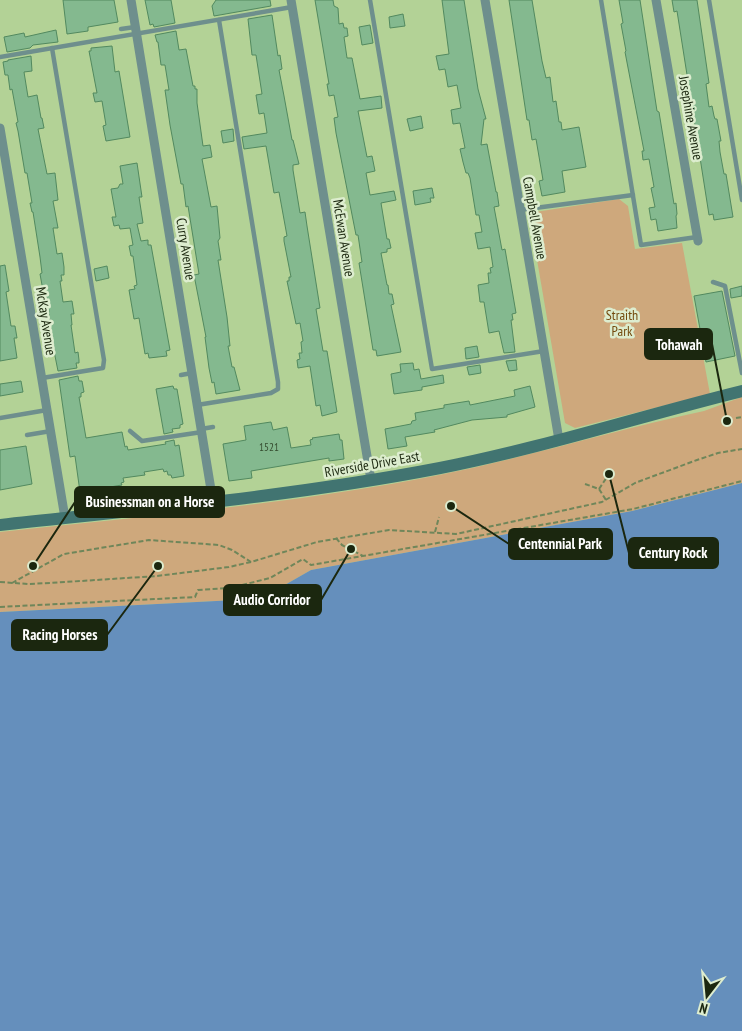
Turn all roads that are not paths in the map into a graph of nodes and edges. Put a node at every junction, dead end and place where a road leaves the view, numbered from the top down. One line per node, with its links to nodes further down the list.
1 (131, 0): 10 (street, Curry Avenue)
2 (370, 0): 19 (lane)
3 (485, 0): 16 (street, Campbell Avenue)
4 (601, 0): 14 (lane)
5 (656, 0): 17 (street, Josephine Avenue)
6 (709, 0): 15 (lane)
7 (291, 4): 8 (lane); 34 (street, McEwan Avenue)
8 (220, 20): 10 (lane); 25 (lane)
9 (121, 29): 10 (lane)
10 (136, 30): 11 (lane); 20 (street, Curry Avenue)
11 (52, 48): 12 (lane); 23 (lane)
12 (0, 57)
13 (0, 128): 23 (street, McKay Avenue)
14 (633, 195): 16 (lane); 17 (lane)
15 (742, 200)
16 (520, 210): 19 (street, Campbell Avenue)
17 (699, 242)
18 (713, 282): 21 (lane)
19 (544, 351): 33 (street, Campbell Avenue)
20 (192, 373): 22 (lane); 25 (street, Curry Avenue)
21 (742, 373)
22 (181, 375)
23 (42, 378): 26 (street, McKay Avenue)
24 (742, 391): 33 (main road, Riverside Drive East)
25 (198, 405): 29 (street, Curry Avenue)
26 (47, 410): 27 (lane); 30 (street, McKay Avenue)
27 (0, 418)
28 (213, 426): 29 (lane)
29 (201, 430): 31 (lane); 35 (street, Curry Avenue)
30 (50, 431): 32 (lane); 36 (street, McKay Avenue)
31 (130, 431)
32 (27, 435)
33 (559, 440): 34 (main road, Riverside Drive East)
34 (371, 480): 35 (main road, Riverside Drive East)
35 (213, 502): 36 (main road, Riverside Drive East)
36 (65, 518): 37 (main road, Riverside Drive East)
37 (0, 525)

